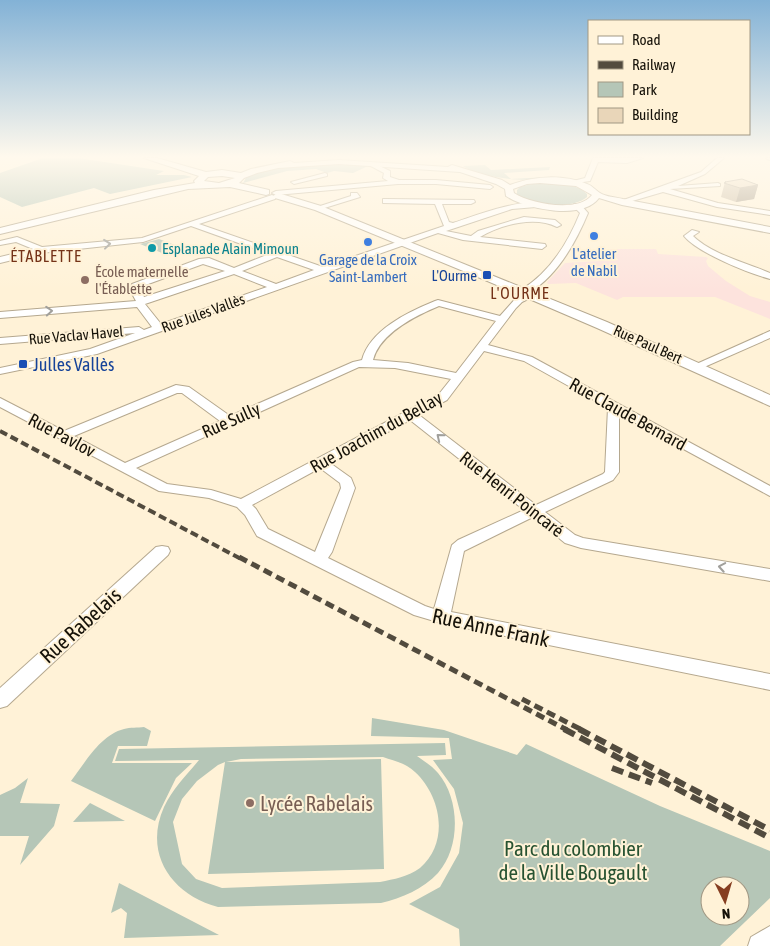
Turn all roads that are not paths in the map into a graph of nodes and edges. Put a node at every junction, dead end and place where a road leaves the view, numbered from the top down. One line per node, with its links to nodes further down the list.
1 (108, 202): 19 (main road)
2 (117, 202): 21 (main road)
3 (251, 202): 16 (street)
4 (299, 202): 14 (main road, Rue Paul Bert)
5 (338, 202): 14 (street)
6 (416, 202): 11 (street)
7 (465, 202): 11 (street)
8 (584, 202): 13 (main road)
9 (622, 202): 20 (main road)
10 (708, 202): 15 (street)
11 (438, 203): 18 (street)
12 (513, 204): 13 (main road); 18 (street, Rue Jules Vallès)
13 (576, 206): 35 (street, Rue Joachim du Bellay)
14 (318, 208): 25 (main road, Rue Paul Bert)
15 (770, 213)
16 (192, 224): 28 (street, one-way to 16); 29 (street)
17 (557, 225): 24 (street)
18 (452, 226): 22 (street, Rue Jules Vallès)
19 (0, 227)
20 (770, 230)
21 (0, 231)
22 (438, 231): 24 (street); 25 (street, Rue Jules Vallès)
23 (695, 232): 33 (street)
24 (473, 238): 27 (street)
25 (402, 242): 31 (street, Rue Jules Vallès); 35 (main road, Rue Paul Bert)
26 (0, 243): 28 (street)
27 (542, 246)
28 (41, 250): 30 (street)
29 (277, 254): 31 (street); 32 (street)
30 (0, 260)
31 (322, 270): 34 (street, Rue Jules Vallès)
32 (233, 271): 34 (street); 36 (street); 36 (street)
33 (770, 276)
34 (276, 287): 39 (street, Rue Jules Vallès)
35 (528, 294): 38 (street, Rue Joachim du Bellay); 44 (main road, Rue Paul Bert)
36 (141, 303): 37 (street, one-way to 36); 39 (street)
37 (0, 315)
38 (503, 320): 42 (street, Rue Joachim du Bellay); 43 (street)
39 (155, 330): 41 (street, Rue Vaclav Havel); 45 (street, Rue Jules Vallès)
40 (770, 334): 44 (street)
41 (0, 341)
42 (482, 347): 46 (street, Rue Joachim du Bellay); 49 (street, Rue Claude Bernard)
43 (366, 363): 46 (street, Rue Sully); 51 (street, Rue Sully)
44 (698, 366): 47 (main road, Rue Paul Bert)
45 (0, 371)
46 (459, 377): 50 (street, Rue Joachim du Bellay)
47 (770, 401)
48 (0, 402): 52 (street, Rue Pavlov)
49 (615, 406): 55 (street, Rue Claude Bernard); 57 (street)
50 (412, 415): 53 (street, Rue Joachim du Bellay); 57 (street, Rue Henri Poincaré, one-way to 50)
51 (229, 421): 52 (street); 54 (street, Rue Sully)
52 (62, 436): 54 (street, Rue Pavlov)
53 (321, 463): 56 (street, Rue Joachim du Bellay); 59 (street)
54 (125, 468): 56 (street)
55 (770, 492)
56 (242, 504): 59 (street, Rue Anne Frank)
57 (533, 512): 60 (street, Rue Henri Poincaré, one-way to 57); 61 (street)
58 (162, 551): 63 (street, Rue Rabelais)
59 (317, 560): 61 (street, Rue Anne Frank)
60 (770, 575)
61 (441, 617): 62 (street, Rue Anne Frank)
62 (770, 682)
63 (4, 690)
64 (770, 938): 65 (street)
65 (760, 946)

